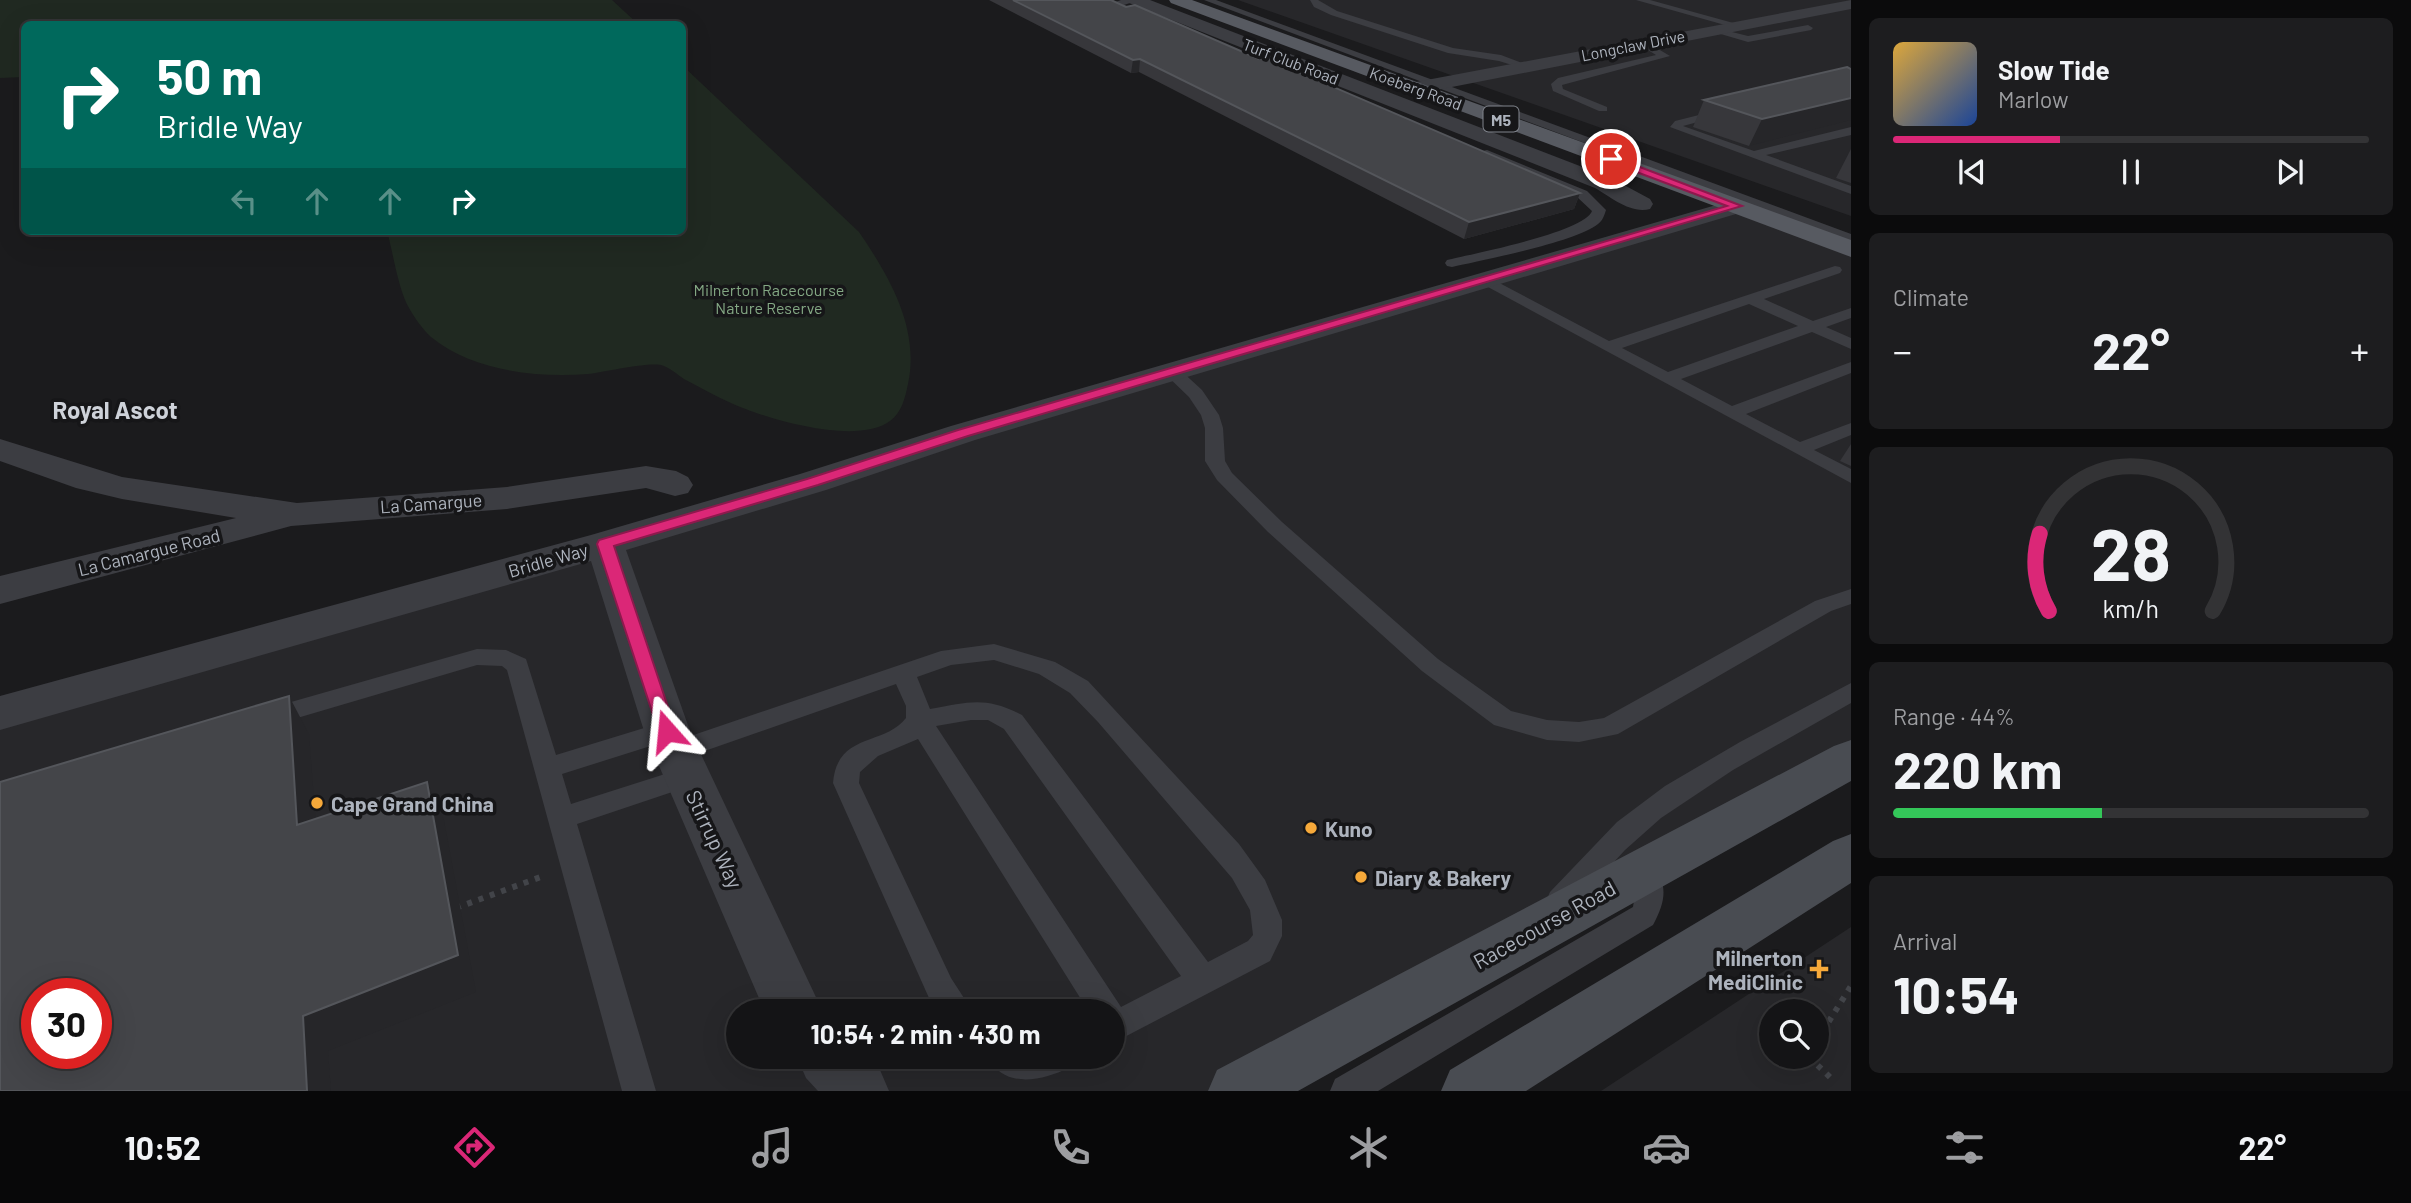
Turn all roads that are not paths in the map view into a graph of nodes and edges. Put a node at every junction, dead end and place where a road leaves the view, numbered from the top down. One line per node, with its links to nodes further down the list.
1 (1177, 0): 7 (main road, Koeberg Road / M5)
2 (1314, 0): 9 (lane)
3 (1332, 0): 9 (lane)
4 (1640, 0): 10 (lane)
5 (1122, 1): 18 (lane); 27 (street, Turf Club Road)
6 (1229, 2): 7 (lane); 17 (main road, Koeberg Road / M5)
7 (1198, 3): 17 (main road, Koeberg Road / M5)
8 (1851, 4): 10 (street, Longclaw Drive)
9 (1323, 8): 15 (lane)
10 (1734, 25): 12 (street, Longclaw Drive)
11 (1808, 28): 12 (lane)
12 (1712, 30): 13 (street, Longclaw Drive)
13 (1643, 43): 14 (street, Longclaw Drive); 16 (lane)
14 (1566, 58): 15 (street, Longclaw Drive); 16 (lane)
15 (1525, 66): 17 (street, Longclaw Drive)
16 (1606, 71): 19 (lane)
17 (1433, 84): 28 (main road, Koeberg Road / M5); 29 (main road, Koeberg Road / M5); 30 (lane)
18 (1324, 88)
19 (1603, 109)
20 (1736, 109): 23 (lane)
21 (1851, 131): 23 (lane)
22 (1478, 150): 32 (lane)
23 (1752, 155): 25 (lane)
24 (1838, 168): 25 (lane)
25 (1811, 176): 26 (lane)
26 (1851, 190)
27 (1641, 204)
28 (1737, 206): 31 (main road, Koeberg Road / M5); 34 (street, Bridle Way)
29 (1851, 226)
30 (1851, 239)
31 (1851, 249)
32 (1452, 263)
33 (1835, 270): 35 (lane)
34 (1483, 280): 39 (lane); 41 (street, Bridle Way)
35 (1750, 299): 37 (lane); 39 (lane)
36 (1851, 313): 37 (lane)
37 (1812, 327): 38 (lane); 42 (lane)
38 (1851, 344)
39 (1608, 347): 42 (lane)
40 (1851, 368): 43 (lane)
41 (1172, 372): 52 (street, Bridle Way); 54 (lane)
42 (1667, 378): 43 (lane)
43 (1731, 413): 46 (lane)
44 (1851, 429): 46 (lane)
45 (0, 449): 49 (street, La Camargue)
46 (1799, 449): 47 (lane)
47 (1851, 477)
48 (675, 485): 50 (street, La Camargue)
49 (186, 500): 50 (street, La Camargue); 51 (street)
50 (297, 515): 51 (street, La Camargue Road)
51 (183, 544): 53 (street, La Camargue Road)
52 (605, 544): 57 (street, Bridle Way); 60 (street, Stirrup Way)
53 (0, 590)
54 (1851, 596)
55 (903, 673): 58 (lane); 60 (lane); 67 (lane)
56 (1851, 692): 66 (lane)
57 (0, 713)
58 (919, 720): 67 (lane); 69 (lane); 70 (lane)
59 (240, 726): 62 (lane)
60 (677, 753): 62 (lane); 63 (lane); 68 (street, Stirrup Way)
61 (1851, 759): 65 (main road, Racecourse Road)
62 (547, 768): 63 (lane)
63 (562, 818): 74 (lane)
64 (1851, 856): 79 (main road)
65 (1643, 870): 66 (main road, Racecourse Road); 78 (lane)
66 (1535, 928): 77 (main road, Racecourse Road)
67 (1203, 981): 71 (lane)
68 (788, 999)
69 (948, 999)
70 (1097, 999)
71 (1125, 1016)
72 (814, 1069): 75 (street)
73 (838, 1069): 76 (street)
74 (639, 1091)
75 (820, 1091)
76 (859, 1091)
77 (1238, 1091)
78 (1347, 1091)
79 (1471, 1091)

